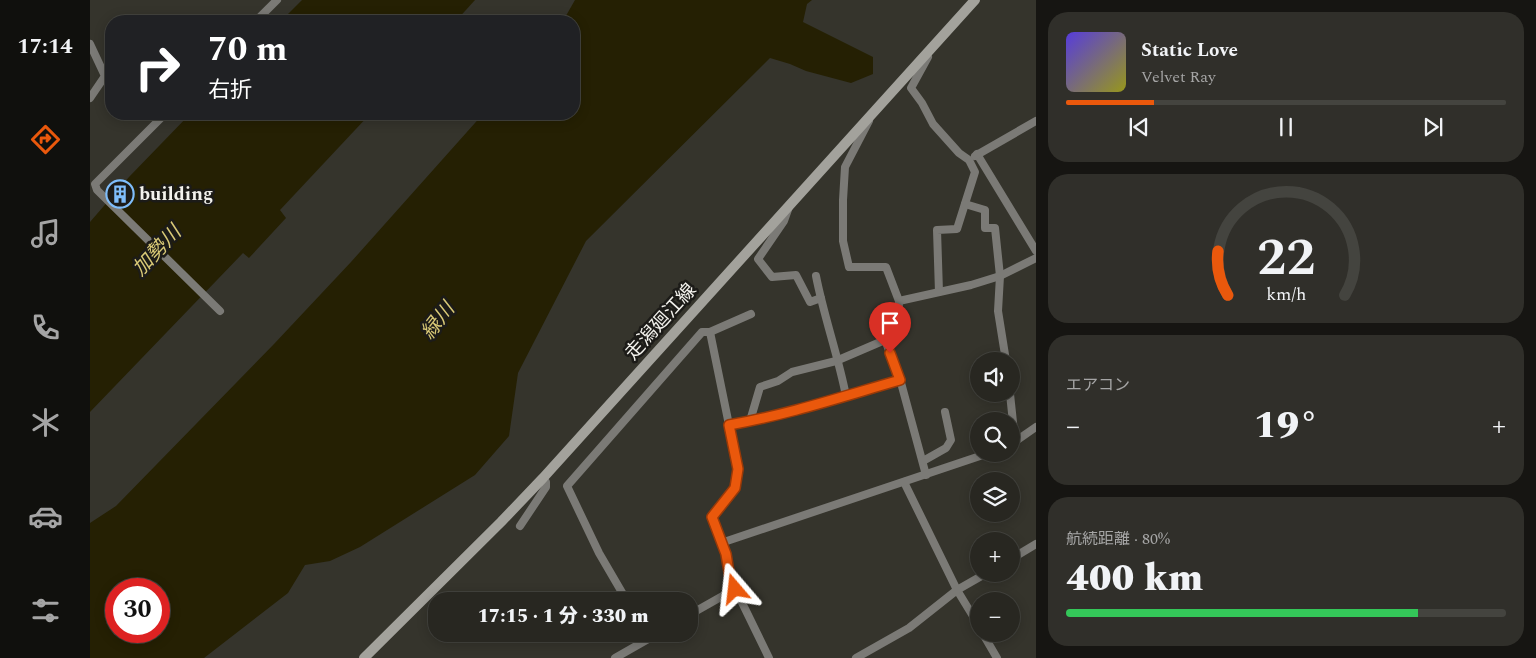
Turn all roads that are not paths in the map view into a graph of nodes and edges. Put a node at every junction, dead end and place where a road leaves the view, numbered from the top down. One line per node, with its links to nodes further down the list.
1 (277, 0): 3 (street)
2 (975, 0): 5 (main road, 走潟廻江線)
3 (262, 15)
4 (90, 44): 6 (street)
5 (933, 46): 7 (main road, 走潟廻江線); 11 (street)
6 (90, 98)
7 (875, 110): 14 (main road, 走潟廻江線); 21 (street)
8 (158, 120): 12 (street)
9 (1036, 121): 10 (street)
10 (977, 154): 11 (street); 15 (street)
11 (969, 160): 13 (street)
12 (94, 188): 22 (street)
13 (965, 204): 18 (street); 19 (street)
14 (790, 206): 20 (street); 38 (main road, 走潟廻江線)
15 (1036, 251)
16 (1036, 258): 18 (street)
17 (816, 276): 20 (street)
18 (1000, 276): 19 (street); 26 (street)
19 (939, 292): 21 (street)
20 (821, 298): 27 (street)
21 (900, 301): 25 (street)
22 (220, 311)
23 (751, 314): 24 (street)
24 (710, 332): 32 (street); 47 (street)
25 (885, 340): 27 (street); 28 (street)
26 (1005, 352)
27 (839, 360): 29 (street); 31 (street)
28 (900, 380): 29 (street); 36 (street)
29 (846, 396): 31 (street)
30 (945, 412): 36 (street)
31 (750, 421): 32 (street)
32 (729, 425): 41 (street)
33 (1036, 427): 34 (street)
34 (1020, 437)
35 (970, 460): 37 (street)
36 (923, 461): 37 (street)
37 (926, 475): 39 (street)
38 (543, 478): 40 (street); 52 (main road, 走潟廻江線)
39 (904, 482): 41 (street); 46 (street)
40 (520, 526)
41 (721, 543): 45 (street)
42 (1036, 544): 43 (street)
43 (1020, 554)
44 (971, 582): 46 (street)
45 (735, 589): 48 (street); 54 (street)
46 (957, 590): 49 (street); 55 (street)
47 (622, 592)
48 (698, 611)
49 (970, 611)
50 (639, 642): 53 (street)
51 (988, 642): 56 (street)
52 (366, 657)
53 (615, 658)
54 (769, 658)
55 (856, 658)
56 (997, 658)

